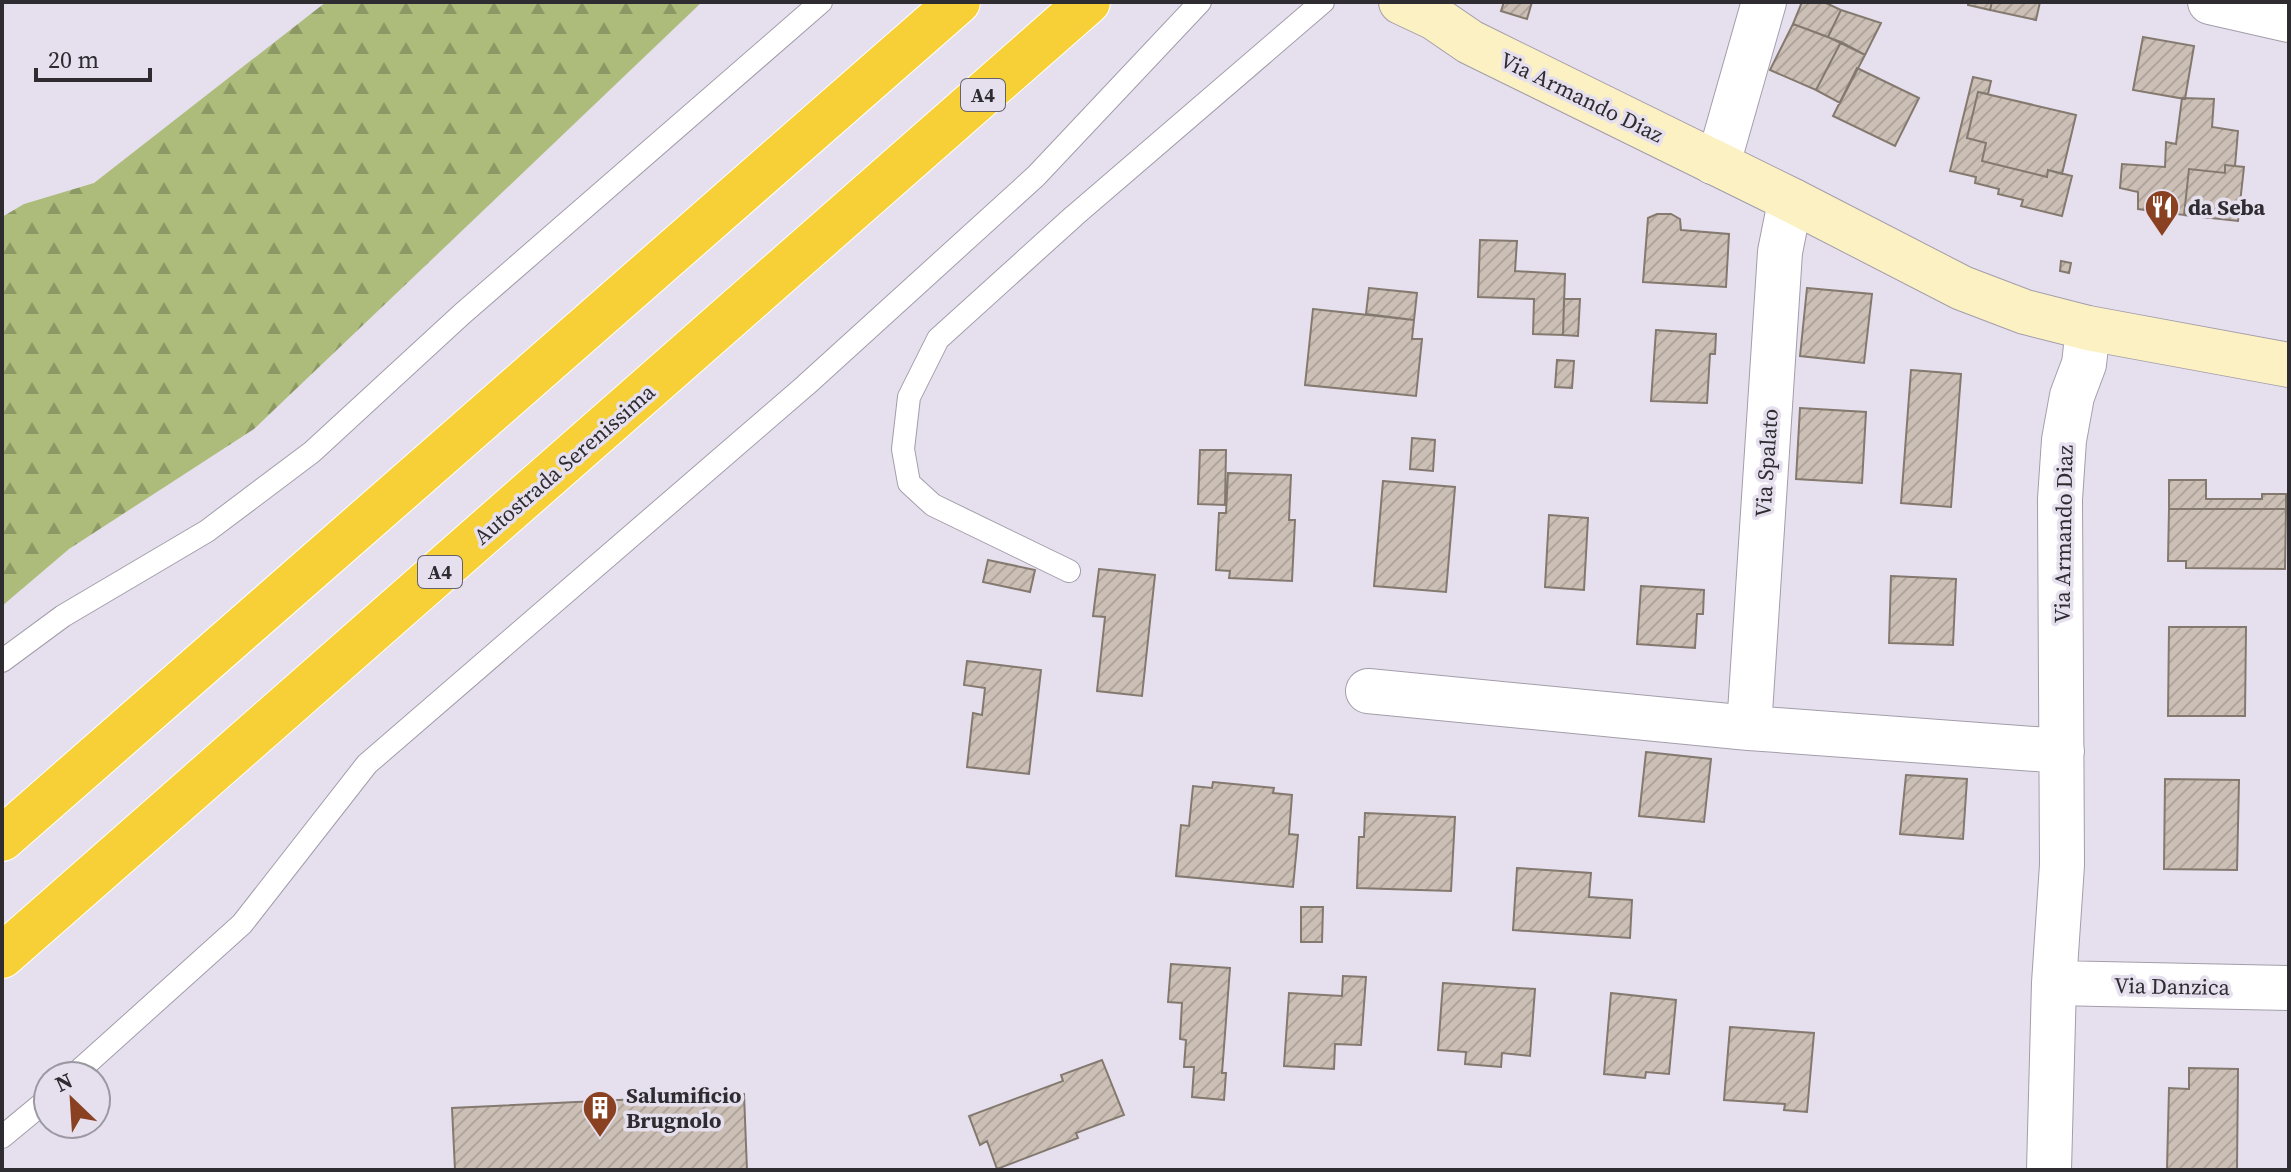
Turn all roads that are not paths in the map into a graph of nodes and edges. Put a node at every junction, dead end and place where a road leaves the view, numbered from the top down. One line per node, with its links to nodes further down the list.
1 (821, 2): 15 (lane)
2 (958, 2): 19 (highway)
3 (1088, 2): 20 (highway, Autostrada Serenissima / A4)
4 (1200, 2): 23 (lane)
5 (1323, 2): 14 (lane)
6 (1401, 2): 10 (street, Via Armando Diaz)
7 (1764, 2): 10 (street)
8 (2210, 2): 9 (street)
9 (2274, 12)
10 (1713, 162): 11 (street, Via Armando Diaz)
11 (1793, 201): 12 (street, Via Armando Diaz); 17 (street, Via Spalato)
12 (2088, 328): 13 (street); 18 (street, Via Armando Diaz)
13 (2289, 365)
14 (1069, 571)
15 (2, 661)
16 (1368, 691): 17 (street)
17 (1749, 728): 18 (street)
18 (2062, 751): 21 (street, Via Armando Diaz)
19 (2, 839)
20 (2, 956)
21 (2054, 983): 22 (street, Via Danzica); 26 (street, Via Armando Diaz)
22 (2289, 988)
23 (91, 1060)
24 (32, 1112): 25 (lane)
25 (2, 1137)
26 (2049, 1170)

